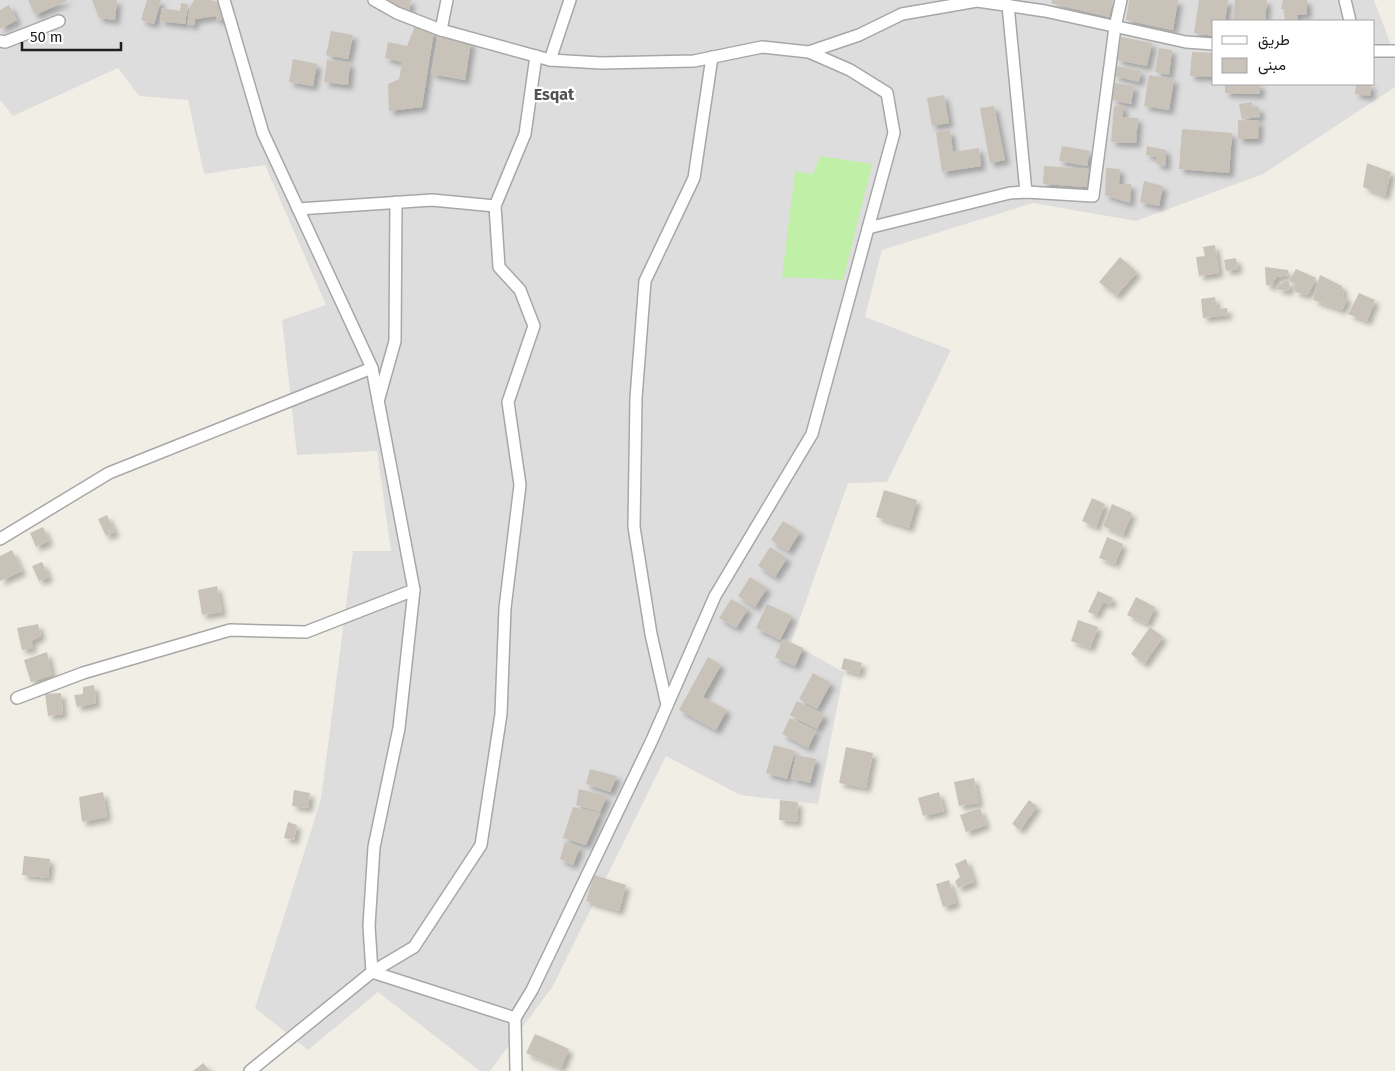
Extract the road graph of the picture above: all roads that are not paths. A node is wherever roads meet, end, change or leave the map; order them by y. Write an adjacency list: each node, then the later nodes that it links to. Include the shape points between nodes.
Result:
1 (224, 0): 24 (street, via 263,133)
2 (374, 0): 12 (street)
3 (448, 0): 12 (street)
4 (570, 0): 20 (street)
5 (1121, 0): 11 (street)
6 (1345, 0): 9 (street)
7 (1008, 5): 8 (street); 17 (street, via 977,1 902,14 859,35); 21 (street)
8 (1047, 6): 11 (street)
9 (1350, 20)
10 (58, 21): 13 (street, via 5,42)
11 (1115, 27): 14 (street, via 1186,42); 21 (street, via 1093,196)
12 (441, 30): 18 (street)
13 (0, 41)
14 (1212, 44)
15 (1375, 51): 16 (street)
16 (1395, 51)
17 (809, 52): 19 (street, via 762,46); 25 (street, via 850,70 887,93 894,133)
18 (536, 56): 20 (street); 23 (street, via 525,134)
19 (712, 57): 20 (street, via 694,61 611,63); 31 (street, via 694,178 645,281 637,388 634,527 651,634)
20 (550, 60)
21 (1026, 192): 25 (street, via 1010,193)
22 (396, 202): 23 (street, via 432,200); 24 (street); 27 (street, via 395,341)
23 (495, 206): 32 (street, via 498,267 520,290 534,326 508,402 520,485 505,608 501,714 481,845 414,947)
24 (298, 209): 26 (street)
25 (868, 228): 31 (street, via 812,434 715,596)
26 (372, 368): 27 (street); 28 (street, via 109,473)
27 (378, 402): 29 (street)
28 (0, 539)
29 (414, 590): 30 (street, via 306,632 230,630 83,673); 32 (street, via 399,728 374,847 369,926)
30 (17, 698)
31 (667, 705): 33 (street, via 532,990)
32 (372, 972): 33 (street); 34 (street)
33 (515, 1018): 35 (street)
34 (250, 1071)
35 (516, 1071)

